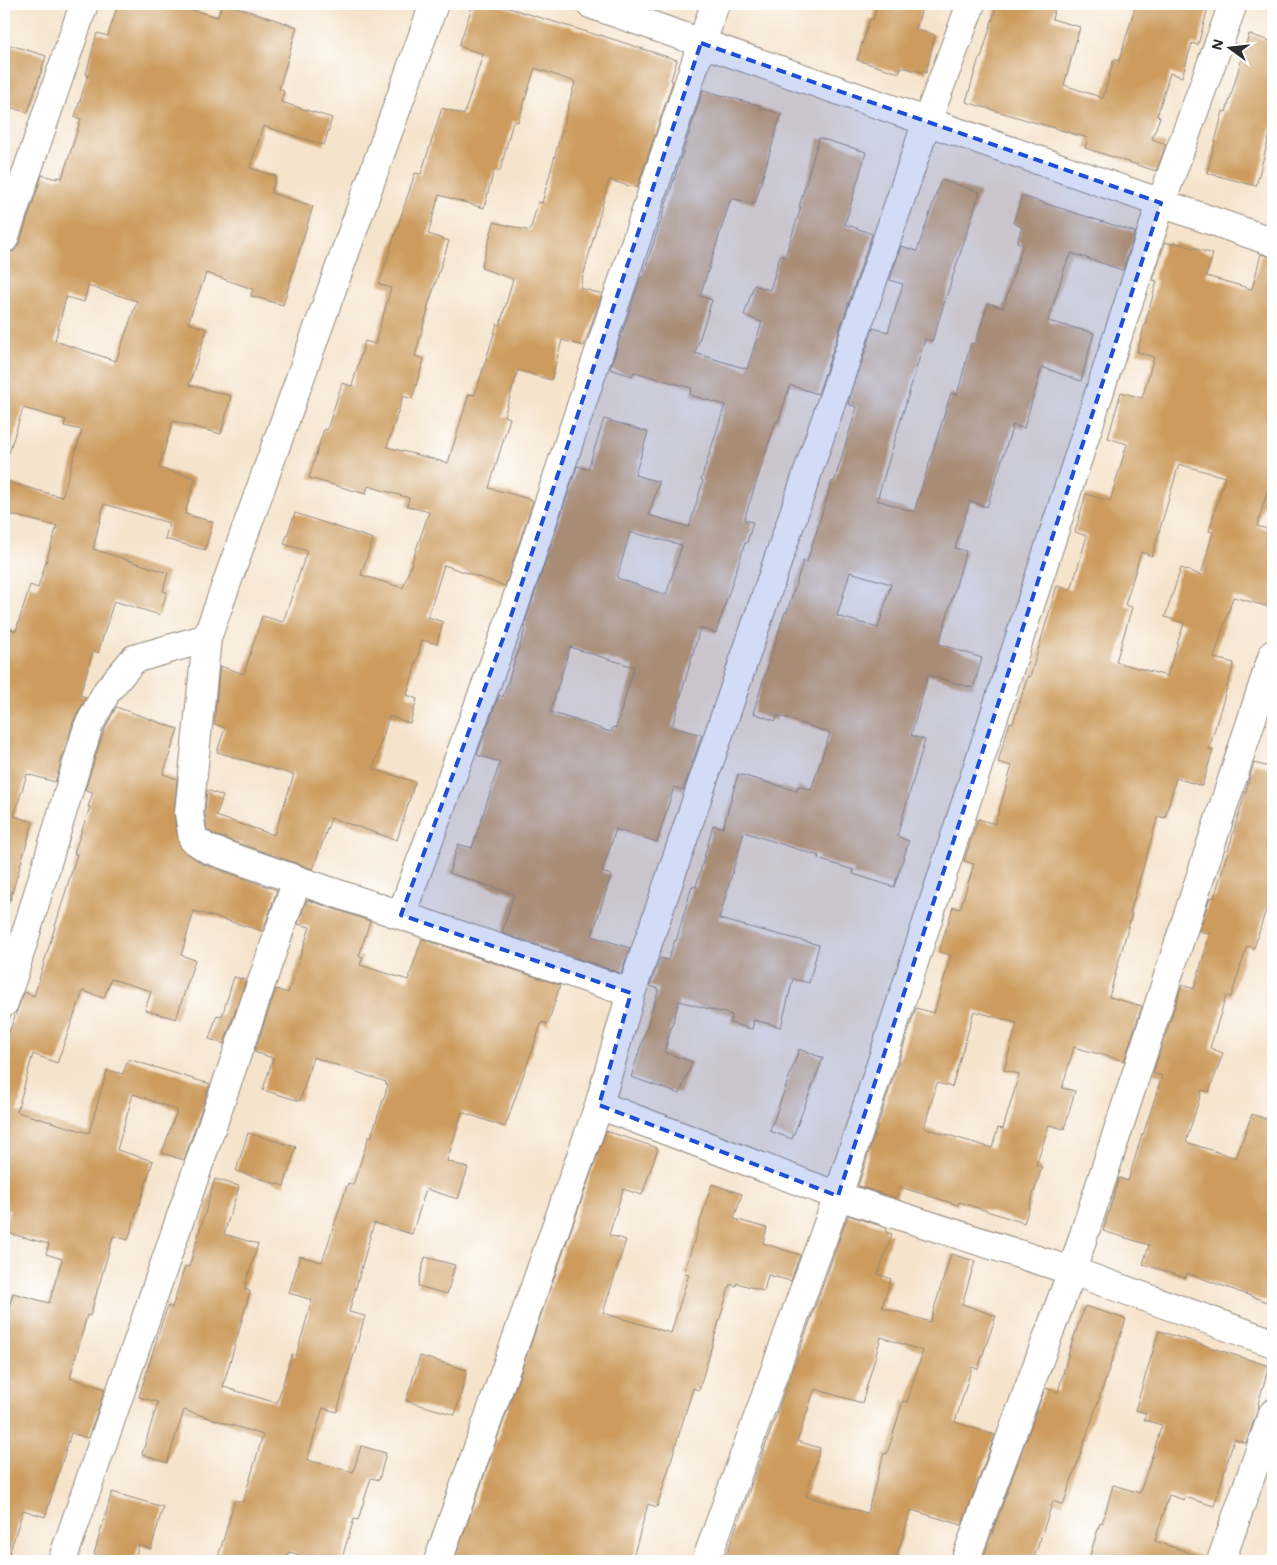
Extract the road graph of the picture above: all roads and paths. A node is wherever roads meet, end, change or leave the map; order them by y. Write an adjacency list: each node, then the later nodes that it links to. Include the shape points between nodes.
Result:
1 (84, 4): 10 (street)
2 (434, 4): 12 (street)
3 (590, 4): 7 (street)
4 (715, 4): 7 (street)
5 (971, 4): 8 (street)
6 (1232, 4): 9 (street)
7 (701, 43): 8 (street); 15 (street, via 507,628)
8 (927, 121): 9 (street); 17 (street)
9 (1161, 203): 11 (street); 20 (street)
10 (4, 239)
11 (1273, 242)
12 (207, 638): 14 (street, via 189,813 193,839 208,848); 16 (street, via 134,660 107,691 88,727)
13 (1273, 654): 21 (street)
14 (297, 880): 15 (street); 24 (street)
15 (401, 915): 17 (street)
16 (9, 971): 18 (street)
17 (631, 993): 19 (street)
18 (4, 1003)
19 (599, 1106): 20 (street); 25 (street)
20 (838, 1196): 21 (street); 26 (street)
21 (1072, 1270): 22 (street); 27 (street)
22 (1273, 1343)
23 (1273, 1413): 28 (street)
24 (62, 1561)
25 (438, 1561)
26 (706, 1561)
27 (965, 1561)
28 (1221, 1561)

